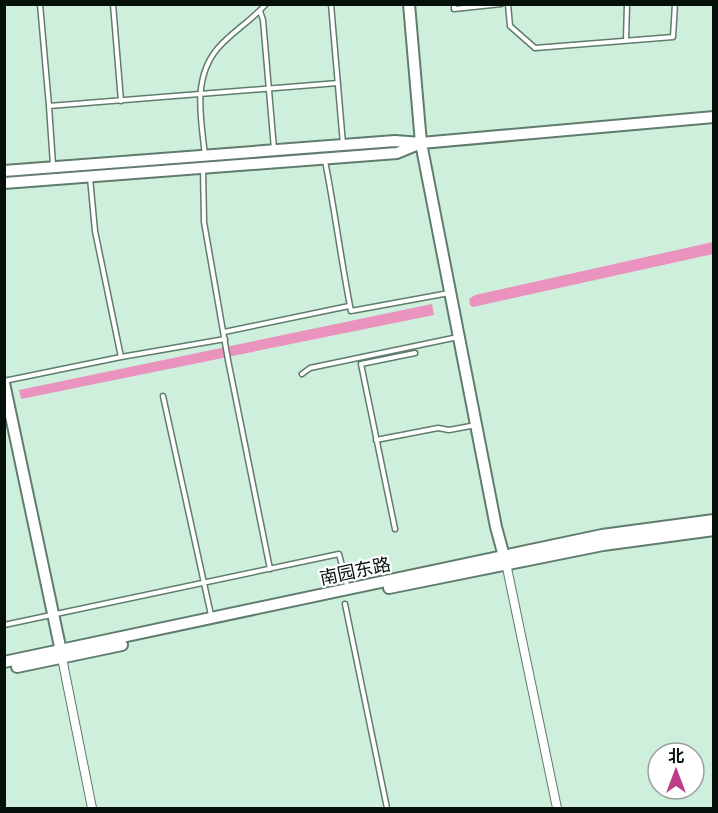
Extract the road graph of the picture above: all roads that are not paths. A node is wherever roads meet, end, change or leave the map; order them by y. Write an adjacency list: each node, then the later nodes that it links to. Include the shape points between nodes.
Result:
1 (40, 4): 17 (lane)
2 (113, 4): 16 (lane)
3 (266, 4): 11 (lane)
4 (330, 4): 13 (lane)
5 (409, 4): 19 (street)
6 (453, 4): 7 (lane, via 454,9)
7 (501, 4)
8 (508, 4): 12 (lane, via 510,27 535,48)
9 (627, 4): 12 (lane)
10 (675, 4): 12 (lane, via 673,36)
11 (260, 11): 14 (lane); 15 (lane, via 218,48 207,65)
12 (626, 40)
13 (338, 83): 14 (lane); 20 (lane)
14 (270, 89): 15 (lane); 21 (lane)
15 (200, 95): 16 (lane); 22 (lane)
16 (121, 101): 17 (lane)
17 (49, 106): 24 (lane)
18 (714, 117): 19 (street)
19 (421, 142): 20 (street); 23 (street, via 397,153); 29 (street)
20 (343, 145): 21 (street)
21 (274, 150): 22 (street)
22 (205, 155): 24 (street); 25 (street)
23 (324, 158): 25 (street); 30 (lane)
24 (53, 167): 26 (street)
25 (203, 167): 27 (street); 31 (lane, via 204,222)
26 (4, 171)
27 (89, 176): 28 (street); 35 (lane, via 95,231)
28 (4, 183)
29 (450, 293): 30 (lane, via 351,311); 32 (street)
30 (350, 306): 31 (lane)
31 (224, 332): 33 (lane)
32 (459, 337): 36 (lane, via 310,368); 39 (street)
33 (225, 339): 35 (lane); 46 (lane)
34 (415, 353): 41 (lane, via 361,364)
35 (121, 357): 37 (lane)
36 (302, 374)
37 (4, 382): 40 (street)
38 (163, 396): 47 (lane)
39 (476, 425): 41 (lane); 45 (street)
40 (9, 433): 50 (street)
41 (376, 440): 43 (lane)
42 (714, 520): 45 (street, 南园东路, via 602,535)
43 (394, 529)
44 (714, 530): 45 (street, 南园东路)
45 (505, 559): 48 (street, 南园东路); 53 (street, 南园东路); 58 (street)
46 (270, 569): 47 (lane); 48 (lane, via 339,554)
47 (203, 583): 50 (lane); 51 (lane)
48 (348, 590): 51 (street, 南园东路)
49 (345, 604): 57 (lane)
50 (54, 615): 52 (lane); 53 (street)
51 (212, 619): 53 (street, 南园东路)
52 (4, 625)
53 (62, 654): 54 (street, 南园东路); 55 (street, 南园东路); 56 (street)
54 (4, 662)
55 (4, 670)
56 (92, 808)
57 (387, 808)
58 (558, 808)

